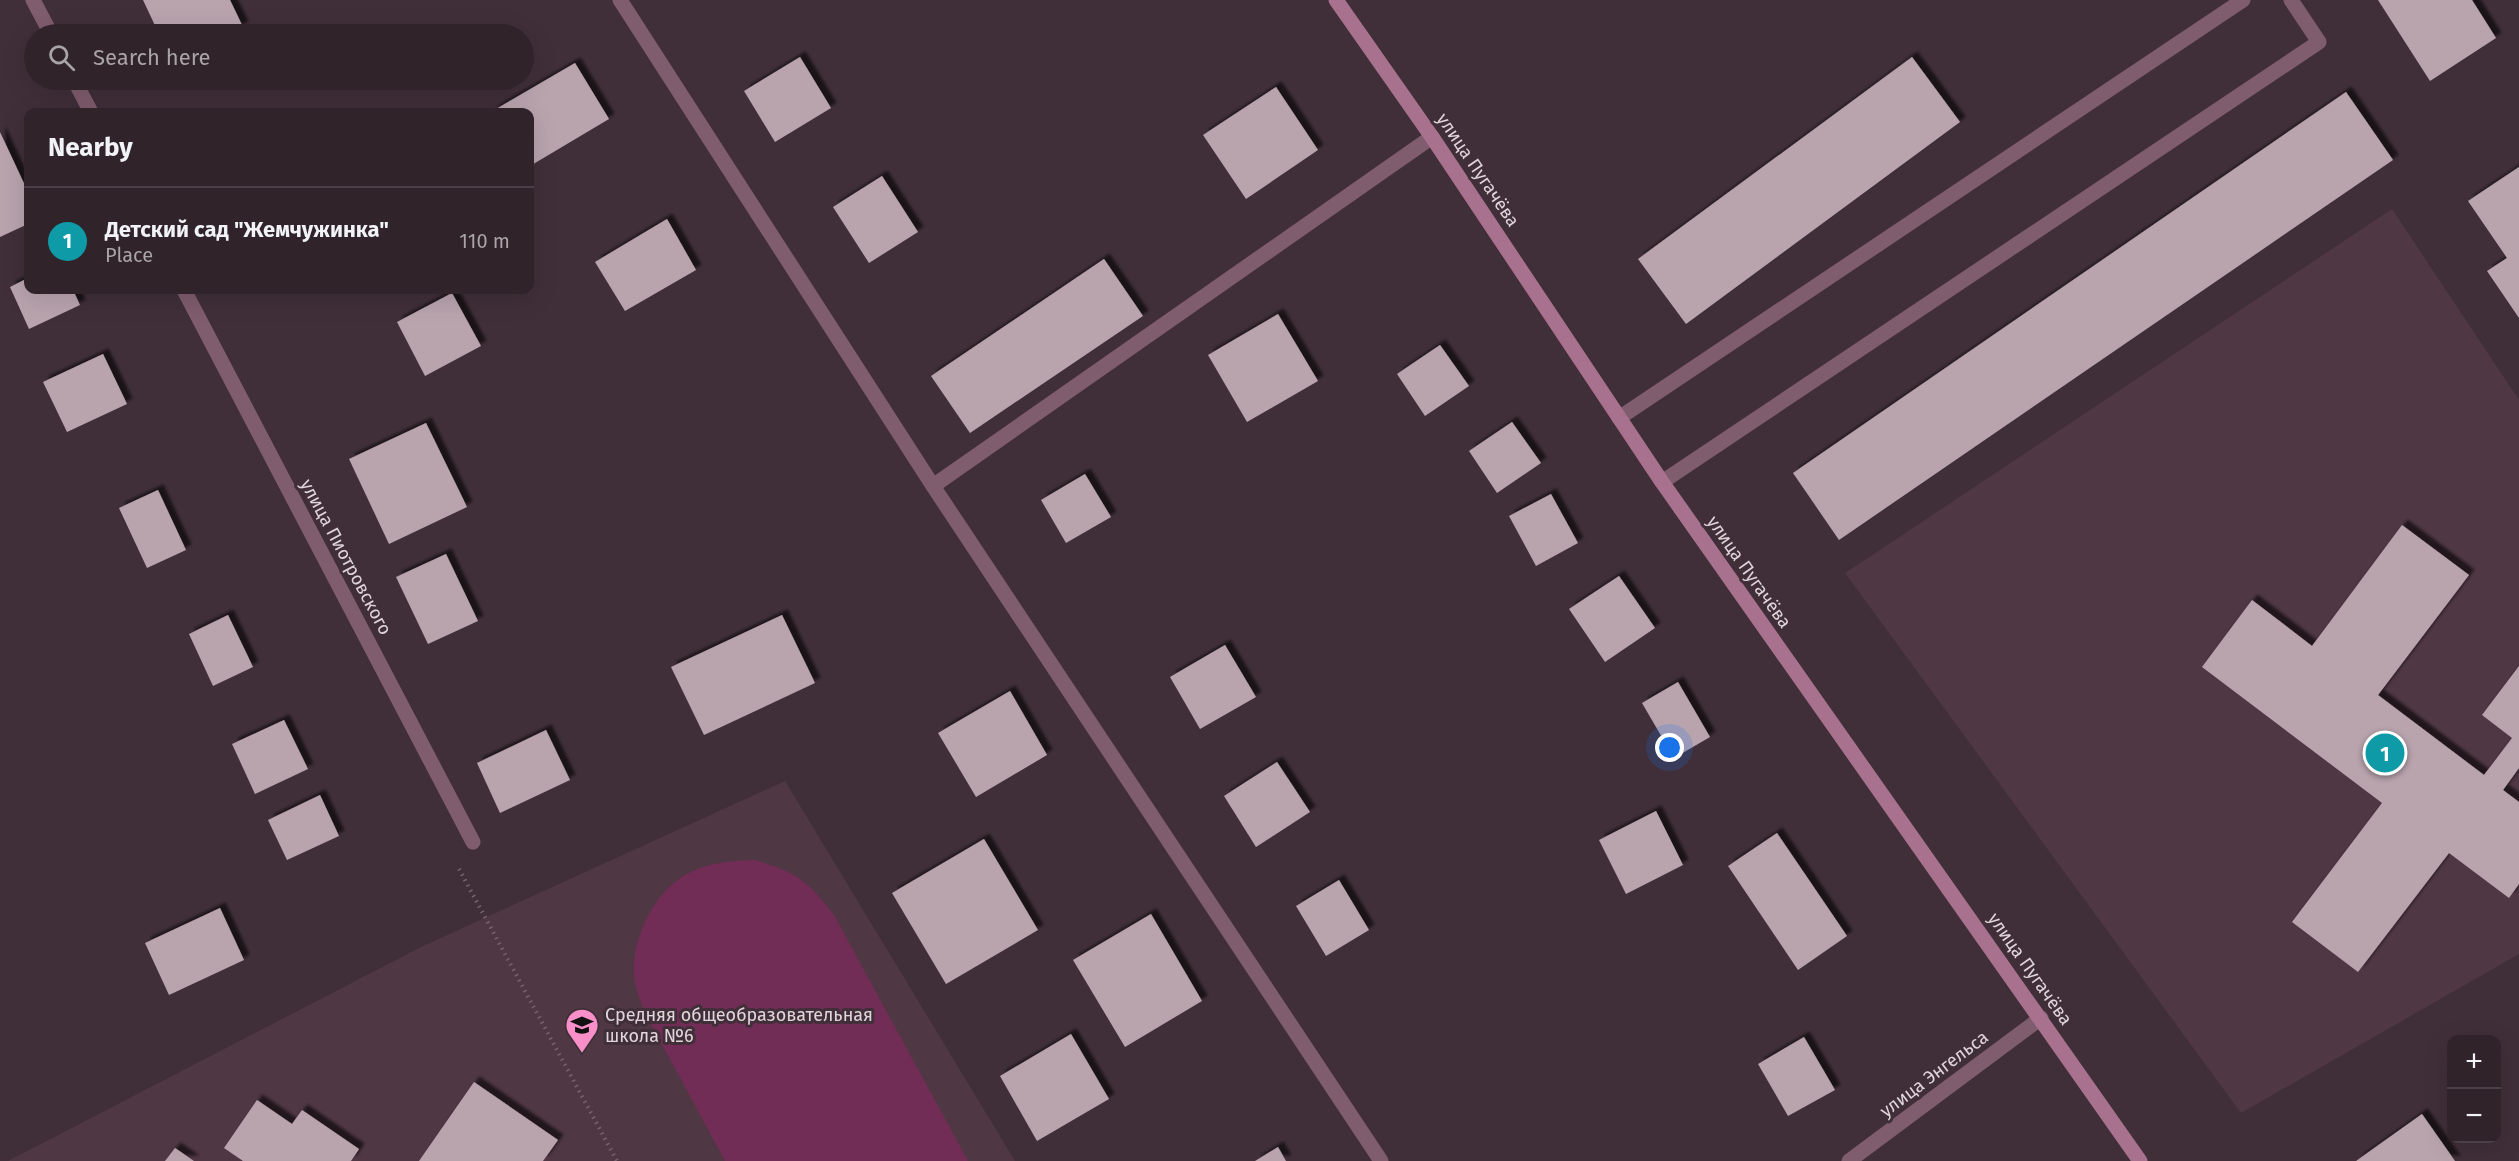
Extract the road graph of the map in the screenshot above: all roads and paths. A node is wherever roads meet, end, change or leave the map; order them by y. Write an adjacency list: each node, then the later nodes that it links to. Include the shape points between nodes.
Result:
1 (33, 0): 6 (street)
2 (620, 0): 13 (street)
3 (1336, 0): 9 (street, улица Пугачёва)
4 (2243, 0): 11 (street)
5 (2291, 0): 12 (street, via 2319,42)
6 (46, 24)
7 (79, 90): 8 (street)
8 (89, 108)
9 (1432, 137): 11 (street, улица Пугачёва); 13 (street)
10 (186, 294): 14 (street, улица Пиотровского)
11 (1619, 418): 12 (street, улица Пугачёва)
12 (1662, 482): 15 (street, улица Пугачёва)
13 (933, 486): 17 (street)
14 (473, 842): 16 (path, via 457,865)
15 (2041, 1018): 18 (street, улица Энгельса); 19 (street, улица Пугачёва)
16 (617, 1161)
17 (1381, 1161)
18 (1850, 1161)
19 (2140, 1161)

